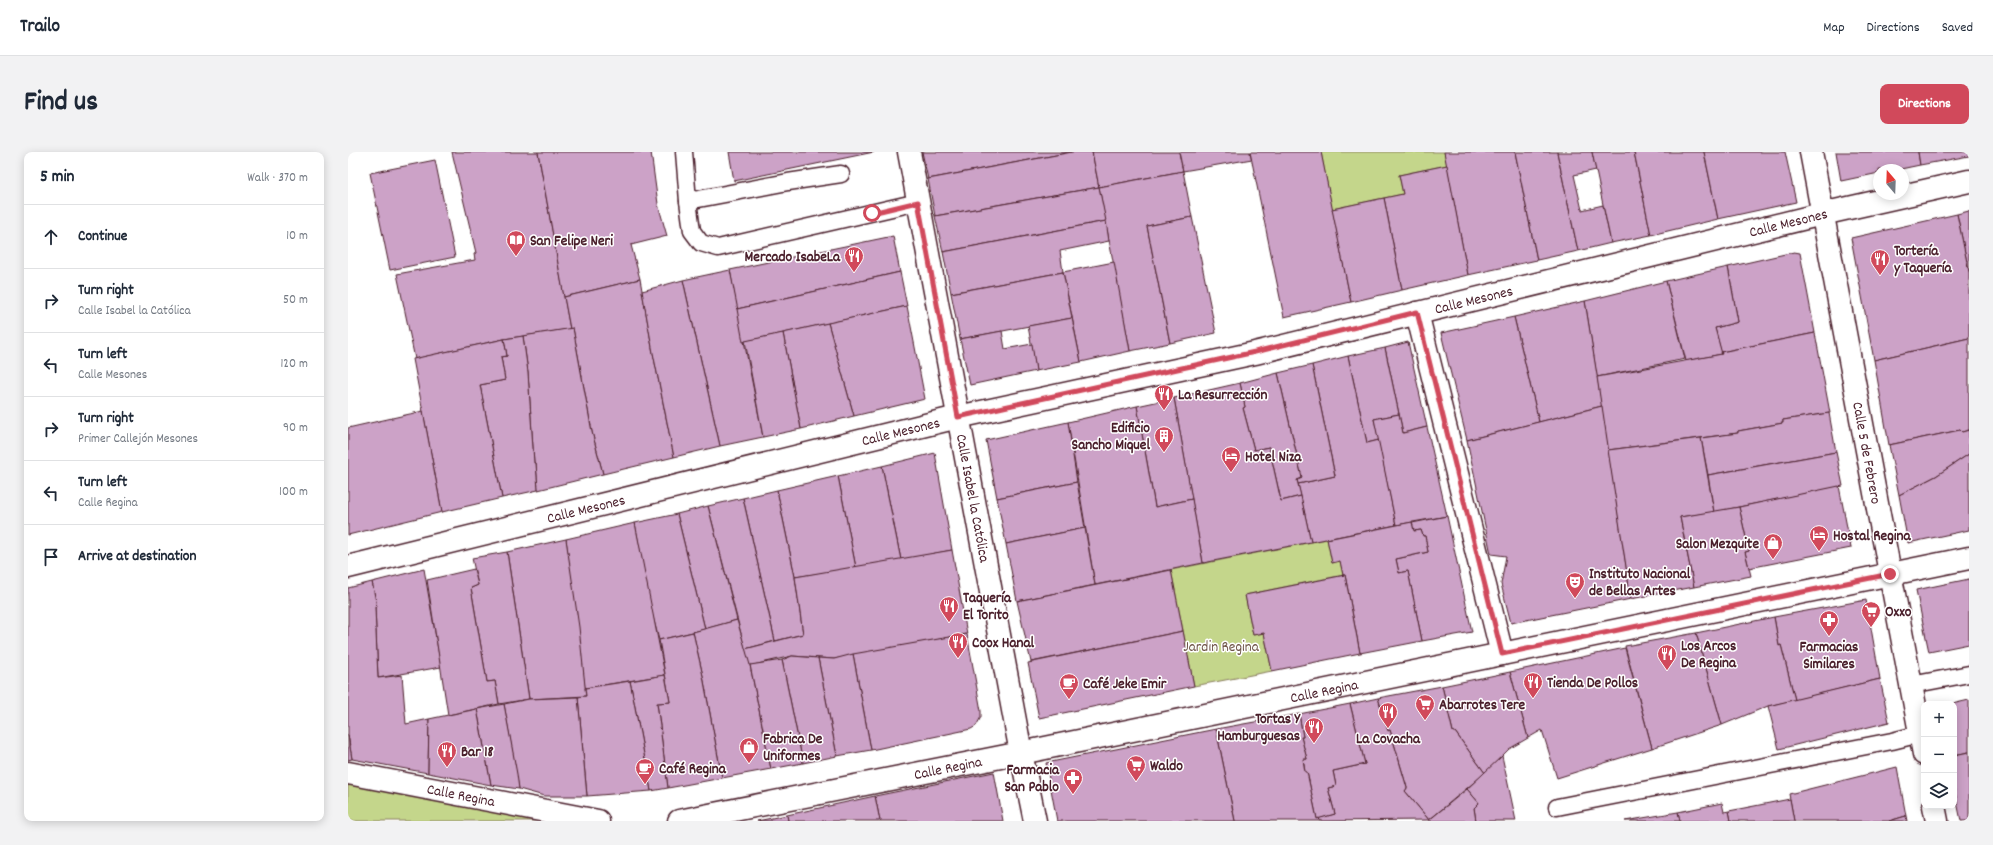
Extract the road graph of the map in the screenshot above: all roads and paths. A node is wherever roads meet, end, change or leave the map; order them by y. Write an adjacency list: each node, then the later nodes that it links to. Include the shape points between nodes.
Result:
1 (684, 152): 6 (lane)
2 (909, 152): 7 (street, Calle Isabel la Católica)
3 (1811, 152): 8 (street, Calle 5 de Febrero)
4 (841, 174): 6 (lane)
5 (1969, 181): 8 (street, Calle Mesones)
6 (688, 201): 7 (lane, via 692,231 701,243 718,248)
7 (918, 202): 10 (street, Calle Isabel la Católica)
8 (1822, 214): 9 (street, Calle Mesones); 13 (street, Calle 5 de Febrero)
9 (1417, 312): 10 (street, Calle Mesones, via 1255,352); 14 (street)
10 (958, 417): 12 (street, Calle Mesones); 19 (street, Calle Isabel la Católica)
11 (1969, 558): 13 (street, Calle Regina)
12 (348, 567)
13 (1890, 574): 14 (street, Calle Regina); 16 (street, Calle 5 de Febrero)
14 (1502, 654): 19 (street, Calle Regina)
15 (1969, 674): 16 (lane)
16 (1911, 686): 17 (street, Calle 5 de Febrero)
17 (1921, 739)
18 (1921, 744): 21 (lane, via 1892,742)
19 (1020, 753): 24 (street, Calle Regina); 25 (street, Calle Isabel la Católica)
20 (348, 773): 23 (street, Calle Regina)
21 (1557, 808)
22 (1935, 809): 26 (street)
23 (598, 821)
24 (679, 821)
25 (1035, 821)
26 (1937, 821)

